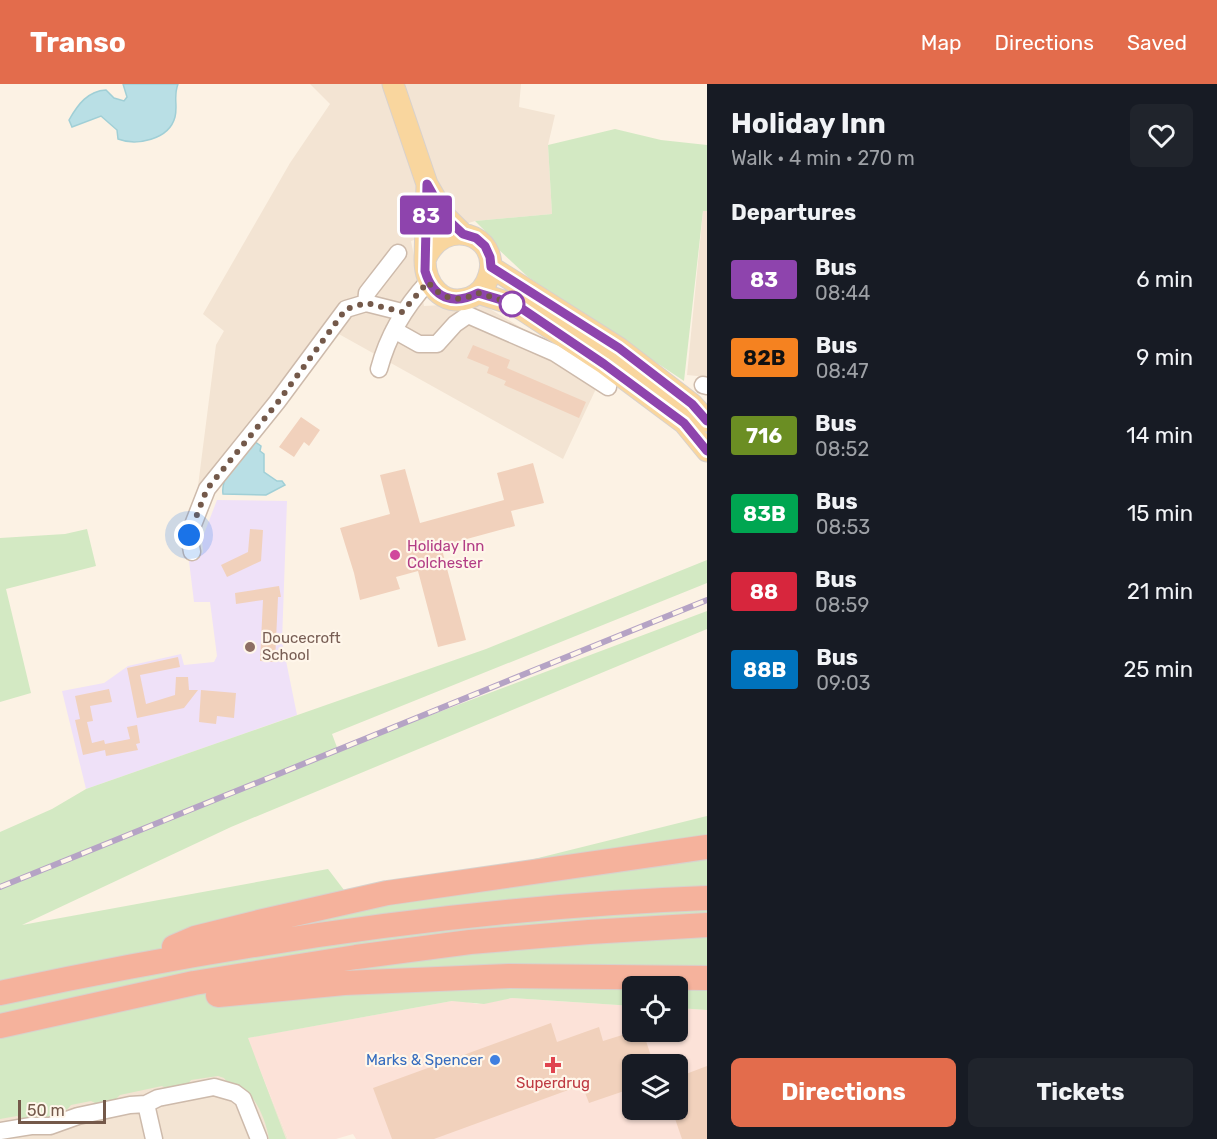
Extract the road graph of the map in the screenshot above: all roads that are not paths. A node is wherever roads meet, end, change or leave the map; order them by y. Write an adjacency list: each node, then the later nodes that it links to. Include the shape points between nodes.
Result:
1 (393, 84): 2 (main road)
2 (427, 184): 3 (main road, via 446,218); 5 (main road)
3 (463, 234): 5 (main road, via 440,238); 6 (main road, via 485,246)
4 (398, 253): 9 (street, via 368,293)
5 (425, 260): 7 (main road)
6 (491, 267): 8 (main road, via 486,284); 14 (main road, via 619,348 692,404)
7 (428, 282): 8 (main road, via 435,291 456,300); 10 (street)
8 (478, 293): 15 (main road, via 515,304 604,364 684,423)
9 (366, 303): 10 (street); 16 (street, via 346,309 278,402 207,489 189,535)
10 (402, 312): 11 (street)
11 (394, 330): 12 (street); 13 (street, via 419,344 437,344 468,315 555,353)
12 (379, 369)
13 (608, 387)
14 (707, 421)
15 (707, 450)
16 (192, 552)
17 (707, 847): 20 (highway, via 387,893 195,938)
18 (707, 898): 20 (highway, via 593,903 467,915 351,929)
19 (707, 925): 23 (highway, via 470,942 194,983)
20 (127, 966): 22 (highway)
21 (707, 978): 23 (highway, via 509,976 344,983 197,997)
22 (0, 993)
23 (144, 996): 24 (highway)
24 (0, 1026)
25 (146, 1104): 27 (street, via 78,1116); 28 (street); 29 (street, via 214,1087 224,1089 243,1099)
26 (0, 1131): 27 (street, via 31,1126)
27 (51, 1132)
28 (154, 1139)
29 (259, 1139)

